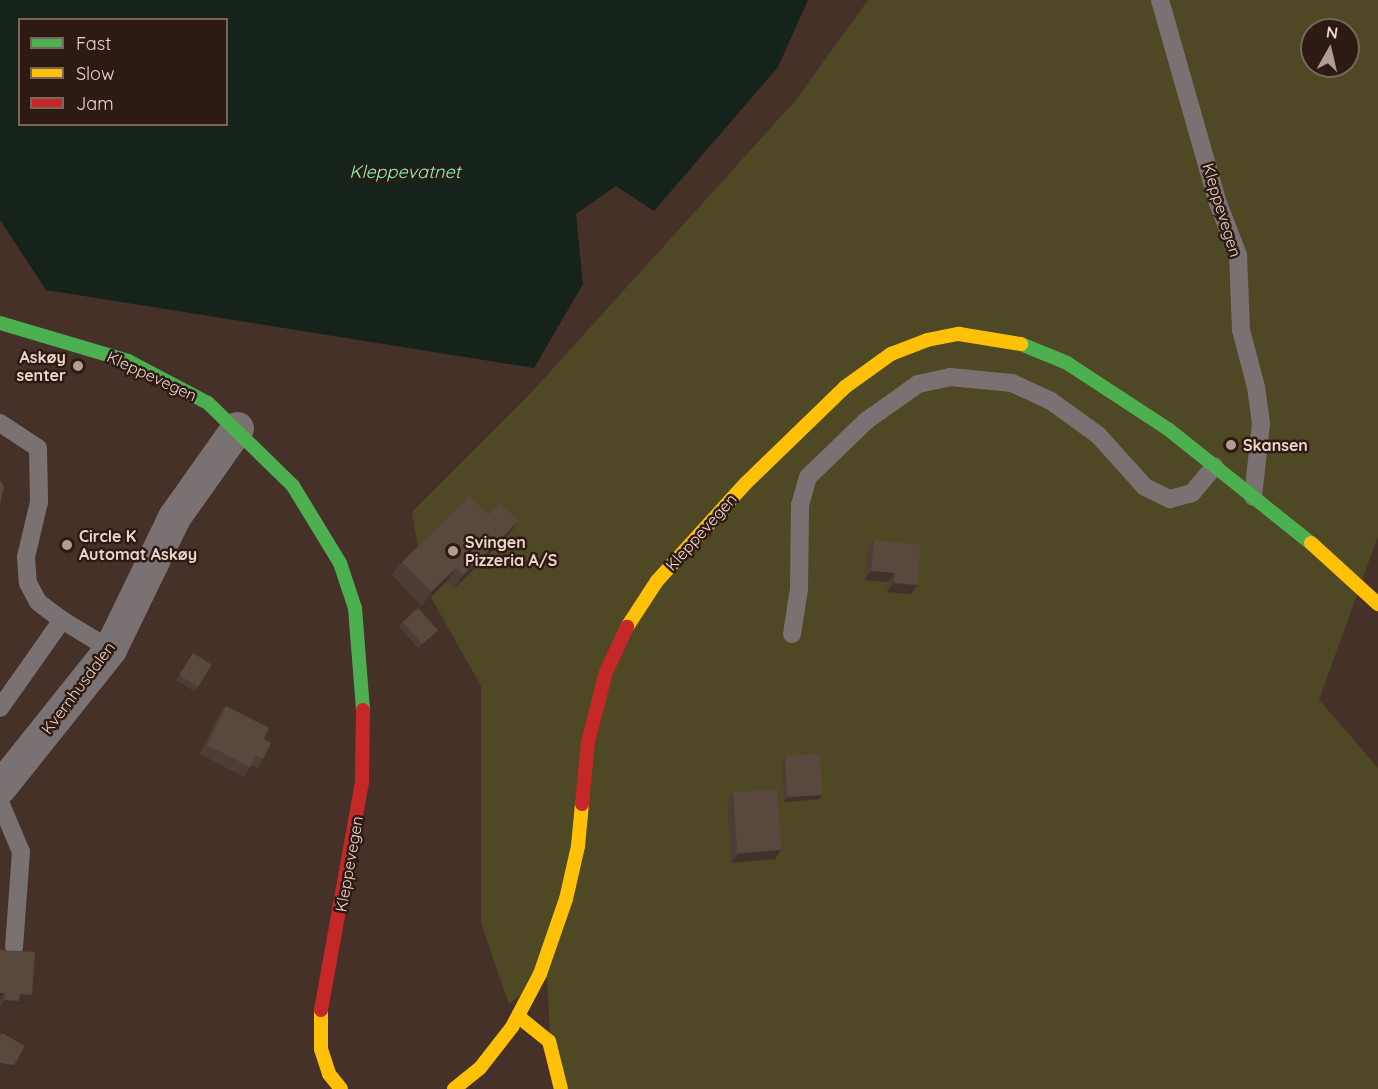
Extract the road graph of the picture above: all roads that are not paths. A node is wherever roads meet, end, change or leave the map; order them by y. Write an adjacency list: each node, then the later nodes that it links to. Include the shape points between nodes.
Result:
1 (1160, 0): 6 (lane, Kleppevegen, via 1218,203 1238,255 1241,330 1261,423)
2 (0, 323): 4 (main road, Kleppevegen, via 128,361 208,403)
3 (0, 423): 8 (lane, via 38,448 39,502 26,557 28,584 38,602)
4 (237, 428): 10 (street, Kvernhusdalen, via 174,517); 16 (main road, Kleppevegen, via 293,486 340,563 355,608 363,699 362,781 321,1012 321,1049 329,1074)
5 (1215, 466): 6 (main road, Kleppevegen); 9 (lane, via 1192,493 1170,499 1145,487 1098,435 1051,401 1012,383 950,376 918,384 866,421 808,477 800,506 799,590); 15 (main road, Kleppevegen, via 1159,422 1067,363 997,337 959,334 927,340 891,354 844,387 693,540 657,581 628,625 606,672 588,742 578,846 566,899 540,974)
6 (1252, 496): 7 (main road, Kleppevegen)
7 (1378, 604)
8 (62, 620): 10 (lane); 11 (lane)
9 (792, 634)
10 (110, 649): 12 (street, Kvernhusdalen)
11 (0, 708)
12 (0, 787)
13 (0, 802): 14 (lane, via 21,852)
14 (14, 947)
15 (519, 1017): 17 (main road, Kleppevegen, via 480,1068); 18 (main road, via 549,1041)
16 (341, 1089)
17 (454, 1089)
18 (561, 1089)

